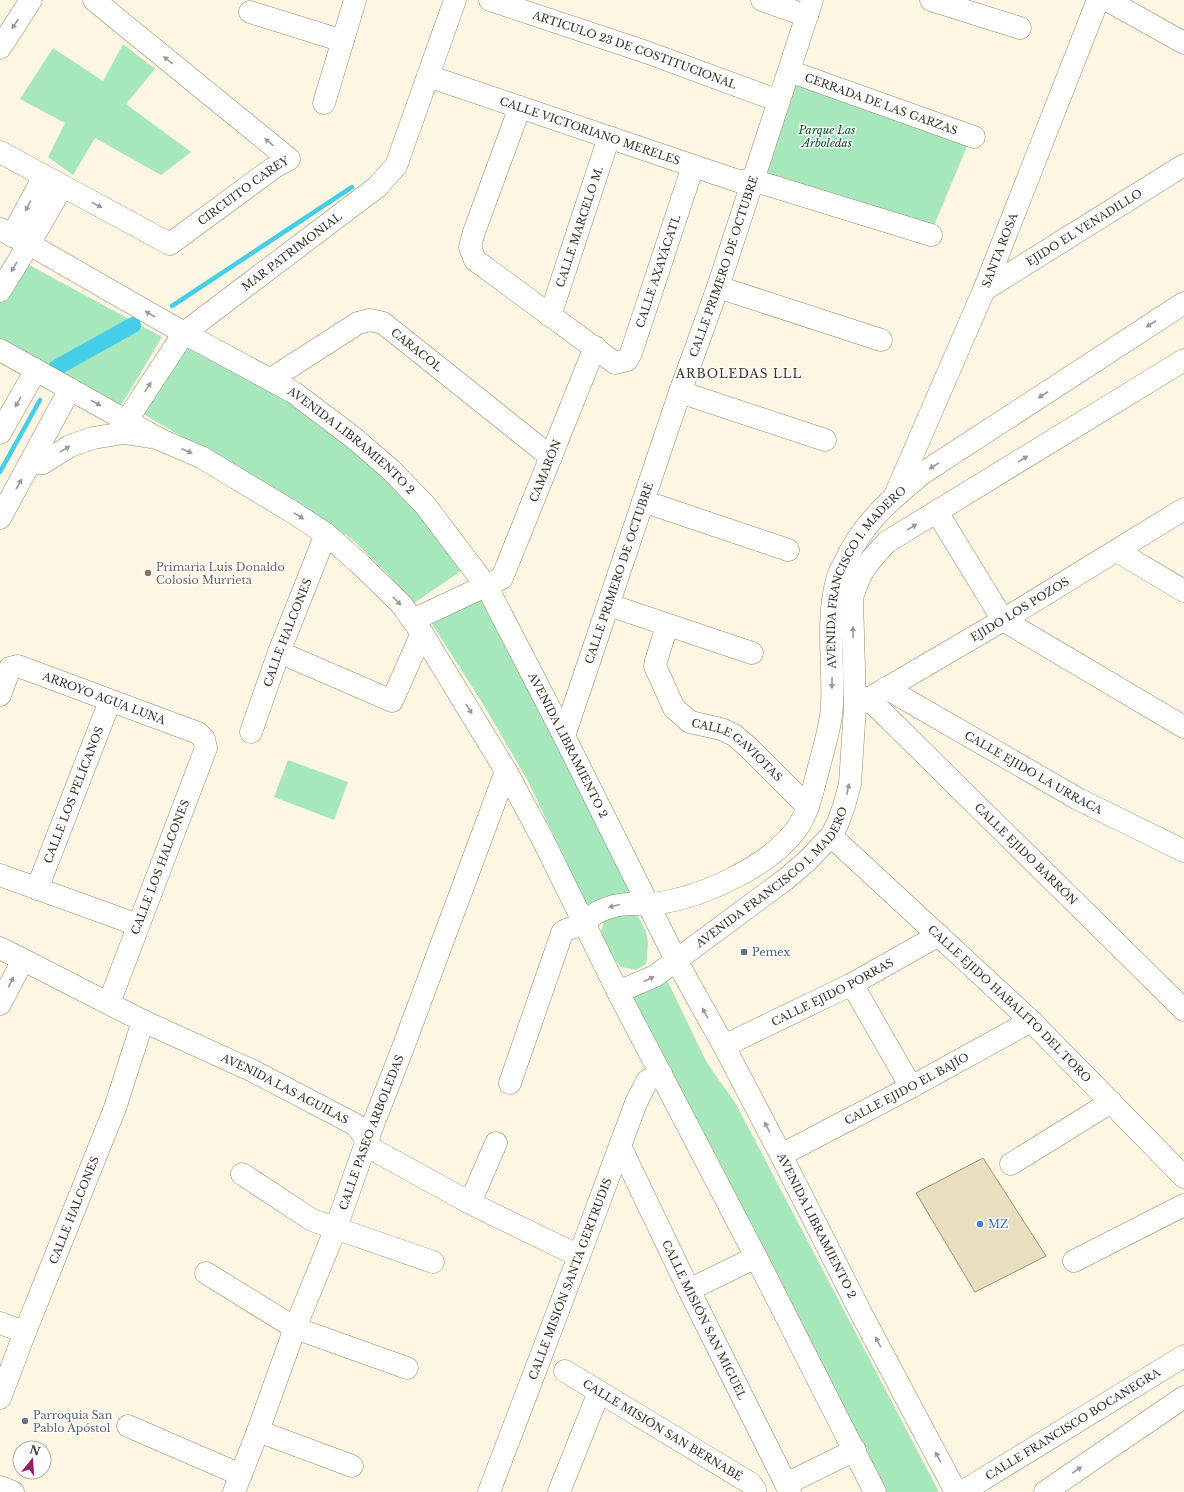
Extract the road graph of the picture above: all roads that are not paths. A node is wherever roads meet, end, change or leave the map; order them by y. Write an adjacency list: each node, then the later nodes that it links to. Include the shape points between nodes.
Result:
1 (31, 0): 15 (street, one-way to 15)
2 (94, 0): 27 (street, CIRCUITO CAREY, one-way to 2, via 170,244 276,166 289,160)
3 (355, 0): 13 (street)
4 (455, 0): 17 (street)
5 (490, 0): 18 (street, ARTICULO 23 DE COSTITUCIONAL, via 646,52)
6 (762, 0): 10 (street)
7 (931, 0): 12 (street)
8 (1098, 0): 31 (street, SANTA ROSA)
9 (1107, 0): 14 (street)
10 (810, 8): 16 (street, CALLE PRIMERO DE OCTUBRE)
11 (250, 12): 13 (street)
12 (1020, 28)
13 (343, 40): 19 (street)
14 (1184, 43)
15 (0, 48)
16 (789, 71): 18 (street, CALLE PRIMERO DE OCTUBRE); 22 (street, CERRADA DE LAS GARZAS)
17 (428, 76): 20 (street, CALLE VICTORIANO MERELES); 35 (street, MAR PATRIMONIAL, via 396,166 377,188)
18 (779, 101): 26 (street, CALLE PRIMERO DE OCTUBRE)
19 (324, 103)
20 (520, 107): 21 (street, CALLE VICTORIANO MERELES); 34 (street, via 470,248 475,260)
21 (609, 137): 25 (street, CALLE VICTORIANO MERELES); 34 (street, CALLE MARCELO M.)
22 (974, 138)
23 (0, 152): 27 (street, CIRCUITO CAREY)
24 (1184, 165): 31 (street, EJIDO EL VENADILLO)
25 (693, 166): 26 (street, CALLE VICTORIANO MERELES, via 738,181); 38 (street, CALLE AXAYÁCATL, via 631,353 627,360 615,363)
26 (752, 180): 28 (street, CALLE VICTORIANO MERELES); 30 (street, CALLE PRIMERO DE OCTUBRE)
27 (53, 182): 29 (street)
28 (930, 235)
29 (14, 236): 32 (street, one-way to 32); 35 (street, AVENIDA LIBRAMIENTO 2, one-way to 29)
30 (718, 287): 36 (street); 43 (street, CALLE PRIMERO DE OCTUBRE)
31 (984, 290): 50 (street, SANTA ROSA)
32 (0, 291)
33 (1184, 303): 50 (street, AVENIDA FRANCISCO I. MADERO, one-way to 50, via 923,474)
34 (550, 316): 38 (street)
35 (184, 333): 41 (street, AVENIDA LIBRAMIENTO 2); 44 (street, one-way to 35)
36 (881, 340)
37 (0, 350): 40 (street)
38 (603, 354): 48 (street, CAMARÓN)
39 (1184, 360): 53 (street, AVENIDA FRANCISCO I. MADERO, one-way to 39)
40 (36, 370): 42 (street); 45 (street, one-way to 45)
41 (271, 379): 48 (street, CARACOL, via 358,322 370,320 383,323); 58 (street, AVENIDA LIBRAMIENTO 2, via 314,407 392,470 425,505)
42 (70, 389): 44 (street, one-way to 44); 49 (street)
43 (680, 392): 47 (street); 51 (street, CALLE PRIMERO DE OCTUBRE)
44 (127, 420): 46 (street)
45 (0, 433)
46 (162, 440): 49 (street, one-way to 46, via 43,463 70,446 93,438 124,433); 55 (street, one-way to 55, via 201,457)
47 (825, 440)
48 (551, 457): 58 (street, CAMARÓN, via 502,578)
49 (30, 464): 54 (street, one-way to 49)
50 (894, 497): 69 (street, AVENIDA FRANCISCO I. MADERO, one-way to 69, via 862,531 837,578 832,601 832,706)
51 (643, 501): 56 (street); 60 (street, CALLE PRIMERO DE OCTUBRE)
52 (1184, 509): 57 (street, EJIDO LOS POZOS)
53 (937, 512): 61 (street); 67 (street, AVENIDA FRANCISCO I. MADERO, one-way to 53, via 852,598 857,582 869,561 888,542)
54 (0, 518)
55 (326, 534): 63 (street, one-way to 63, via 401,604); 64 (street, CALLE HALCONES)
56 (788, 550)
57 (1117, 551): 59 (street); 61 (street, EJIDO LOS POZOS)
58 (487, 586): 63 (street); 73 (street, AVENIDA LIBRAMIENTO 2)
59 (1184, 591)
60 (609, 605): 62 (street); 73 (street, CALLE PRIMERO DE OCTUBRE)
61 (1003, 620): 67 (street, EJIDO LOS POZOS); 70 (street)
62 (667, 626): 65 (street); 75 (street, CALLE GAVIOTAS, via 656,666 674,708 690,722 721,729 734,735)
63 (417, 627): 64 (street, via 392,701); 74 (street, one-way to 74)
64 (279, 652): 71 (street, CALLE HALCONES)
65 (752, 653)
66 (0, 695): 68 (street, ARROYO AGUA LUNA, via 10,668 18,666)
67 (870, 698): 69 (street, EJIDO LOS POZOS); 76 (street, AVENIDA FRANCISCO I. MADERO, one-way to 67, via 844,806); 77 (street, CALLE EJIDO LA URRACA); 91 (street, CALLE EJIDO BARRÓN)
68 (110, 701): 72 (street, ARROYO AGUA LUNA); 79 (street, CALLE LOS PELÍCANOS)
69 (829, 727): 75 (street, AVENIDA FRANCISCO I. MADERO)
70 (1184, 727)
71 (251, 732)
72 (198, 733): 82 (street, CALLE LOS HALCONES, via 204,739 206,748)
73 (564, 736): 80 (street, AVENIDA LIBRAMIENTO 2)
74 (506, 771): 81 (street, via 541,836); 99 (street, CALLE PASEO ARBOLEDAS)
75 (808, 807): 80 (street, AVENIDA FRANCISCO I. MADERO, via 796,830 785,842 736,877 682,898)
76 (831, 836): 83 (street, CALLE EJIDO HABALITO DEL TORO); 86 (street, AVENIDA FRANCISCO I. MADERO, via 786,879)
77 (1184, 851)
78 (0, 875): 79 (street)
79 (37, 888): 82 (street)
80 (649, 904): 81 (street, one-way to 81, via 612,906 596,913); 86 (street, AVENIDA LIBRAMIENTO 2)
81 (583, 924): 88 (street); 96 (street, via 566,929 562,933)
82 (138, 925): 89 (street, CALLE LOS HALCONES)
83 (938, 935): 87 (street, CALLE EJIDO PORRAS); 93 (street, CALLE EJIDO HABALITO DEL TORO)
84 (0, 949): 85 (street, AVENIDA LAS AGUILAS)
85 (23, 960): 89 (street, AVENIDA LAS AGUILAS); 90 (street, one-way to 85)
86 (676, 960): 88 (street, one-way to 86, via 655,976); 94 (street, AVENIDA LIBRAMIENTO 2, one-way to 86)
87 (852, 984): 94 (street, CALLE EJIDO PORRAS); 97 (street)
88 (618, 992): 95 (street)
89 (109, 1003): 92 (street, AVENIDA LAS AGUILAS)
90 (0, 1004)
91 (1184, 1010)
92 (143, 1021): 99 (street, AVENIDA LAS AGUILAS, via 254,1072 356,1125); 117 (street, CALLE HALCONES, via 115,1108)
93 (1031, 1021): 97 (street, CALLE EJIDO EL BAJÍO); 98 (street, CALLE EJIDO HABALITO DEL TORO)
94 (724, 1046): 102 (street, AVENIDA LIBRAMIENTO 2, one-way to 94)
95 (661, 1073): 101 (street, CALLE MISIÓN SANTA GERTRUDIS, via 647,1081); 110 (street)
96 (510, 1083)
97 (911, 1088): 102 (street, CALLE EJIDO EL BAJÍO)
98 (1111, 1102): 103 (street); 105 (street, CALLE EJIDO HABALITO DEL TORO)
99 (367, 1140): 106 (street, AVENIDA LAS AGUILAS, via 374,1150); 108 (street, CALLE PASEO ARBOLEDAS)
100 (496, 1143): 106 (street)
101 (620, 1146): 109 (street, CALLE MISIÓN SANTA GERTRUDIS); 114 (street, CALLE MISIÓN SAN MIGUEL)
102 (781, 1155): 136 (street, AVENIDA LIBRAMIENTO 2, one-way to 102)
103 (1011, 1164)
104 (242, 1174): 108 (street, via 312,1220)
105 (1184, 1177)
106 (470, 1203): 109 (street, AVENIDA LAS AGUILAS)
107 (1184, 1205): 111 (street)
108 (336, 1228): 112 (street); 116 (street, CALLE PASEO ARBOLEDAS)
109 (579, 1256): 133 (street, CALLE MISIÓN SANTA GERTRUDIS)
110 (756, 1257): 114 (street); 126 (street)
111 (1074, 1261)
112 (433, 1262)
113 (206, 1273): 116 (street)
114 (689, 1290): 130 (street, CALLE MISIÓN SAN MIGUEL)
115 (0, 1324): 117 (street)
116 (295, 1328): 119 (street); 125 (street, CALLE PASEO ARBOLEDAS)
117 (25, 1332): 123 (street, CALLE HALCONES)
118 (1179, 1364): 137 (street, CALLE FRANCISCO BOCANEGRA)
119 (408, 1368)
120 (565, 1371): 121 (street, CALLE MISIÓN SAN BERNABÉ)
121 (599, 1392): 131 (street); 134 (street, CALLE MISIÓN SAN BERNABÉ, via 750,1482)
122 (1184, 1397): 138 (street, one-way to 122)
123 (0, 1398)
124 (128, 1426): 128 (street)
125 (258, 1431): 127 (street); 128 (street, CALLE PASEO ARBOLEDAS)
126 (855, 1450): 130 (street); 135 (street)
127 (352, 1466)
128 (238, 1484)
129 (0, 1487): 132 (street)
130 (788, 1488)
131 (564, 1490)
132 (13, 1492)
133 (489, 1492)
134 (754, 1492)
135 (875, 1492)
136 (956, 1492)
137 (962, 1492)
138 (1045, 1492)

